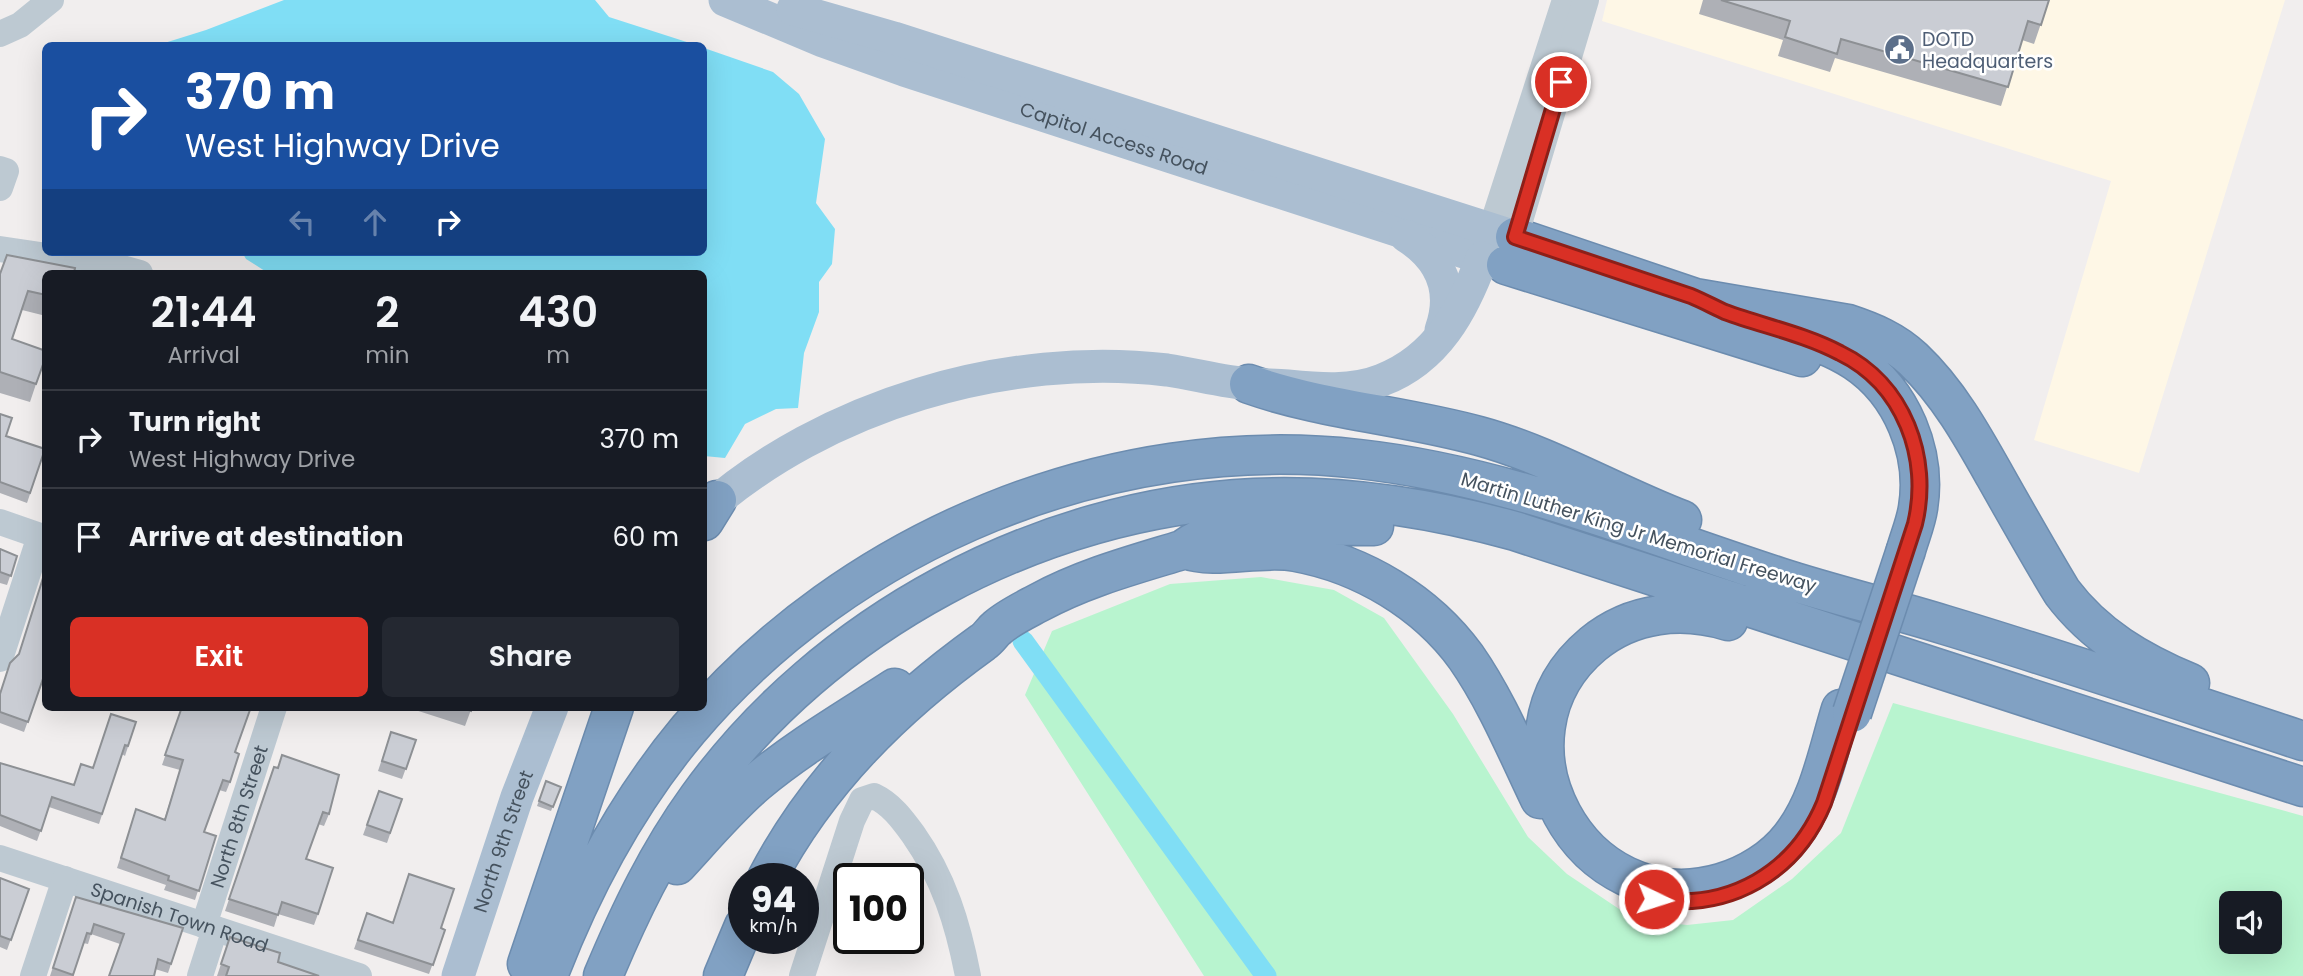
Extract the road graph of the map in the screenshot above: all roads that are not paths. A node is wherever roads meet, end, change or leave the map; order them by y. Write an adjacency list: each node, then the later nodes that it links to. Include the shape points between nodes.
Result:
1 (51, 0): 6 (street, via 20,25)
2 (725, 0): 7 (main road, Capitol Access Road, via 882,63)
3 (753, 0): 8 (main road, Capitol Access Road, via 894,38)
4 (1564, 0): 8 (street)
5 (1586, 0): 8 (street)
6 (0, 34)
7 (1395, 229): 8 (main road, Capitol Access Road); 14 (main road, via 1427,252 1445,286 1447,310)
8 (1499, 247): 13 (highway); 14 (main road); 21 (highway, via 1816,361 1852,379 1882,408 1903,453 1908,483)
9 (0, 249): 10 (street)
10 (42, 255)
11 (47, 256): 12 (street)
12 (129, 270)
13 (1695, 298): 21 (highway, via 1843,354 1884,387 1907,423 1919,462 1918,510); 31 (highway, via 1848,324 1901,349 1957,413 2062,592 2087,622 2142,660)
14 (1436, 342): 15 (main road, via 1414,363 1365,385 1322,389)
15 (1249, 384): 16 (main road, via 1123,367 1043,371 963,384 839,424 780,456); 23 (highway, via 1287,397 1506,444 1641,504)
16 (708, 511)
17 (0, 522): 19 (street)
18 (1516, 531): 22 (highway, via 1296,526 1196,540); 26 (highway, Martin Luther King Jr Memorial Freeway); 36 (highway, Martin Luther King Jr Memorial Freeway, via 1390,504 1254,498 1124,518 999,559 891,617 787,699 699,795 664,848)
19 (42, 537)
20 (42, 540): 25 (street)
21 (1900, 548): 30 (highway)
22 (1185, 549): 24 (highway, via 1107,572 1040,602); 30 (highway, via 1199,554 1287,550 1313,555 1356,570 1402,596 1466,657 1485,686 1550,820 1576,856 1605,879 1654,899 1679,902 1721,897 1759,880 1788,858 1818,818)
23 (1947, 625): 31 (highway, Martin Luther King Jr Memorial Freeway); 44 (highway, Martin Luther King Jr Memorial Freeway, via 1786,579 1502,486 1397,464 1328,456 1260,456 1160,466 1095,479 1004,506 915,547 847,587 750,665 681,740 628,813 584,891)
24 (997, 628): 34 (highway, via 860,747 811,808); 36 (highway, via 985,629 758,782)
25 (0, 659)
26 (2029, 699): 30 (highway, via 1837,657 1719,618 1664,614 1610,632 1569,668 1548,715 1545,771 1566,822 1602,862 1626,876 1663,887 1717,884 1758,867 1798,827); 32 (highway, Martin Luther King Jr Memorial Freeway)
27 (273, 711): 37 (street, North 8th Street)
28 (550, 711): 42 (main road, North 9th Street)
29 (613, 711): 43 (highway)
30 (1847, 711)
31 (2295, 738)
32 (2303, 787)
33 (0, 858): 35 (street, Spanish Town Road)
34 (776, 863)
35 (65, 879): 37 (street, Spanish Town Road); 39 (street)
36 (633, 909): 45 (highway, Martin Luther King Jr Memorial Freeway)
37 (209, 927): 40 (street, North 8th Street); 41 (street, Spanish Town Road)
38 (732, 954): 46 (highway)
39 (33, 976)
40 (200, 976)
41 (359, 976)
42 (458, 976)
43 (524, 976)
44 (548, 976)
45 (603, 976)
46 (723, 976)
47 (802, 976): 48 (street, via 852,821 862,800 869,797 890,806 936,871 955,916)
48 (968, 976)

